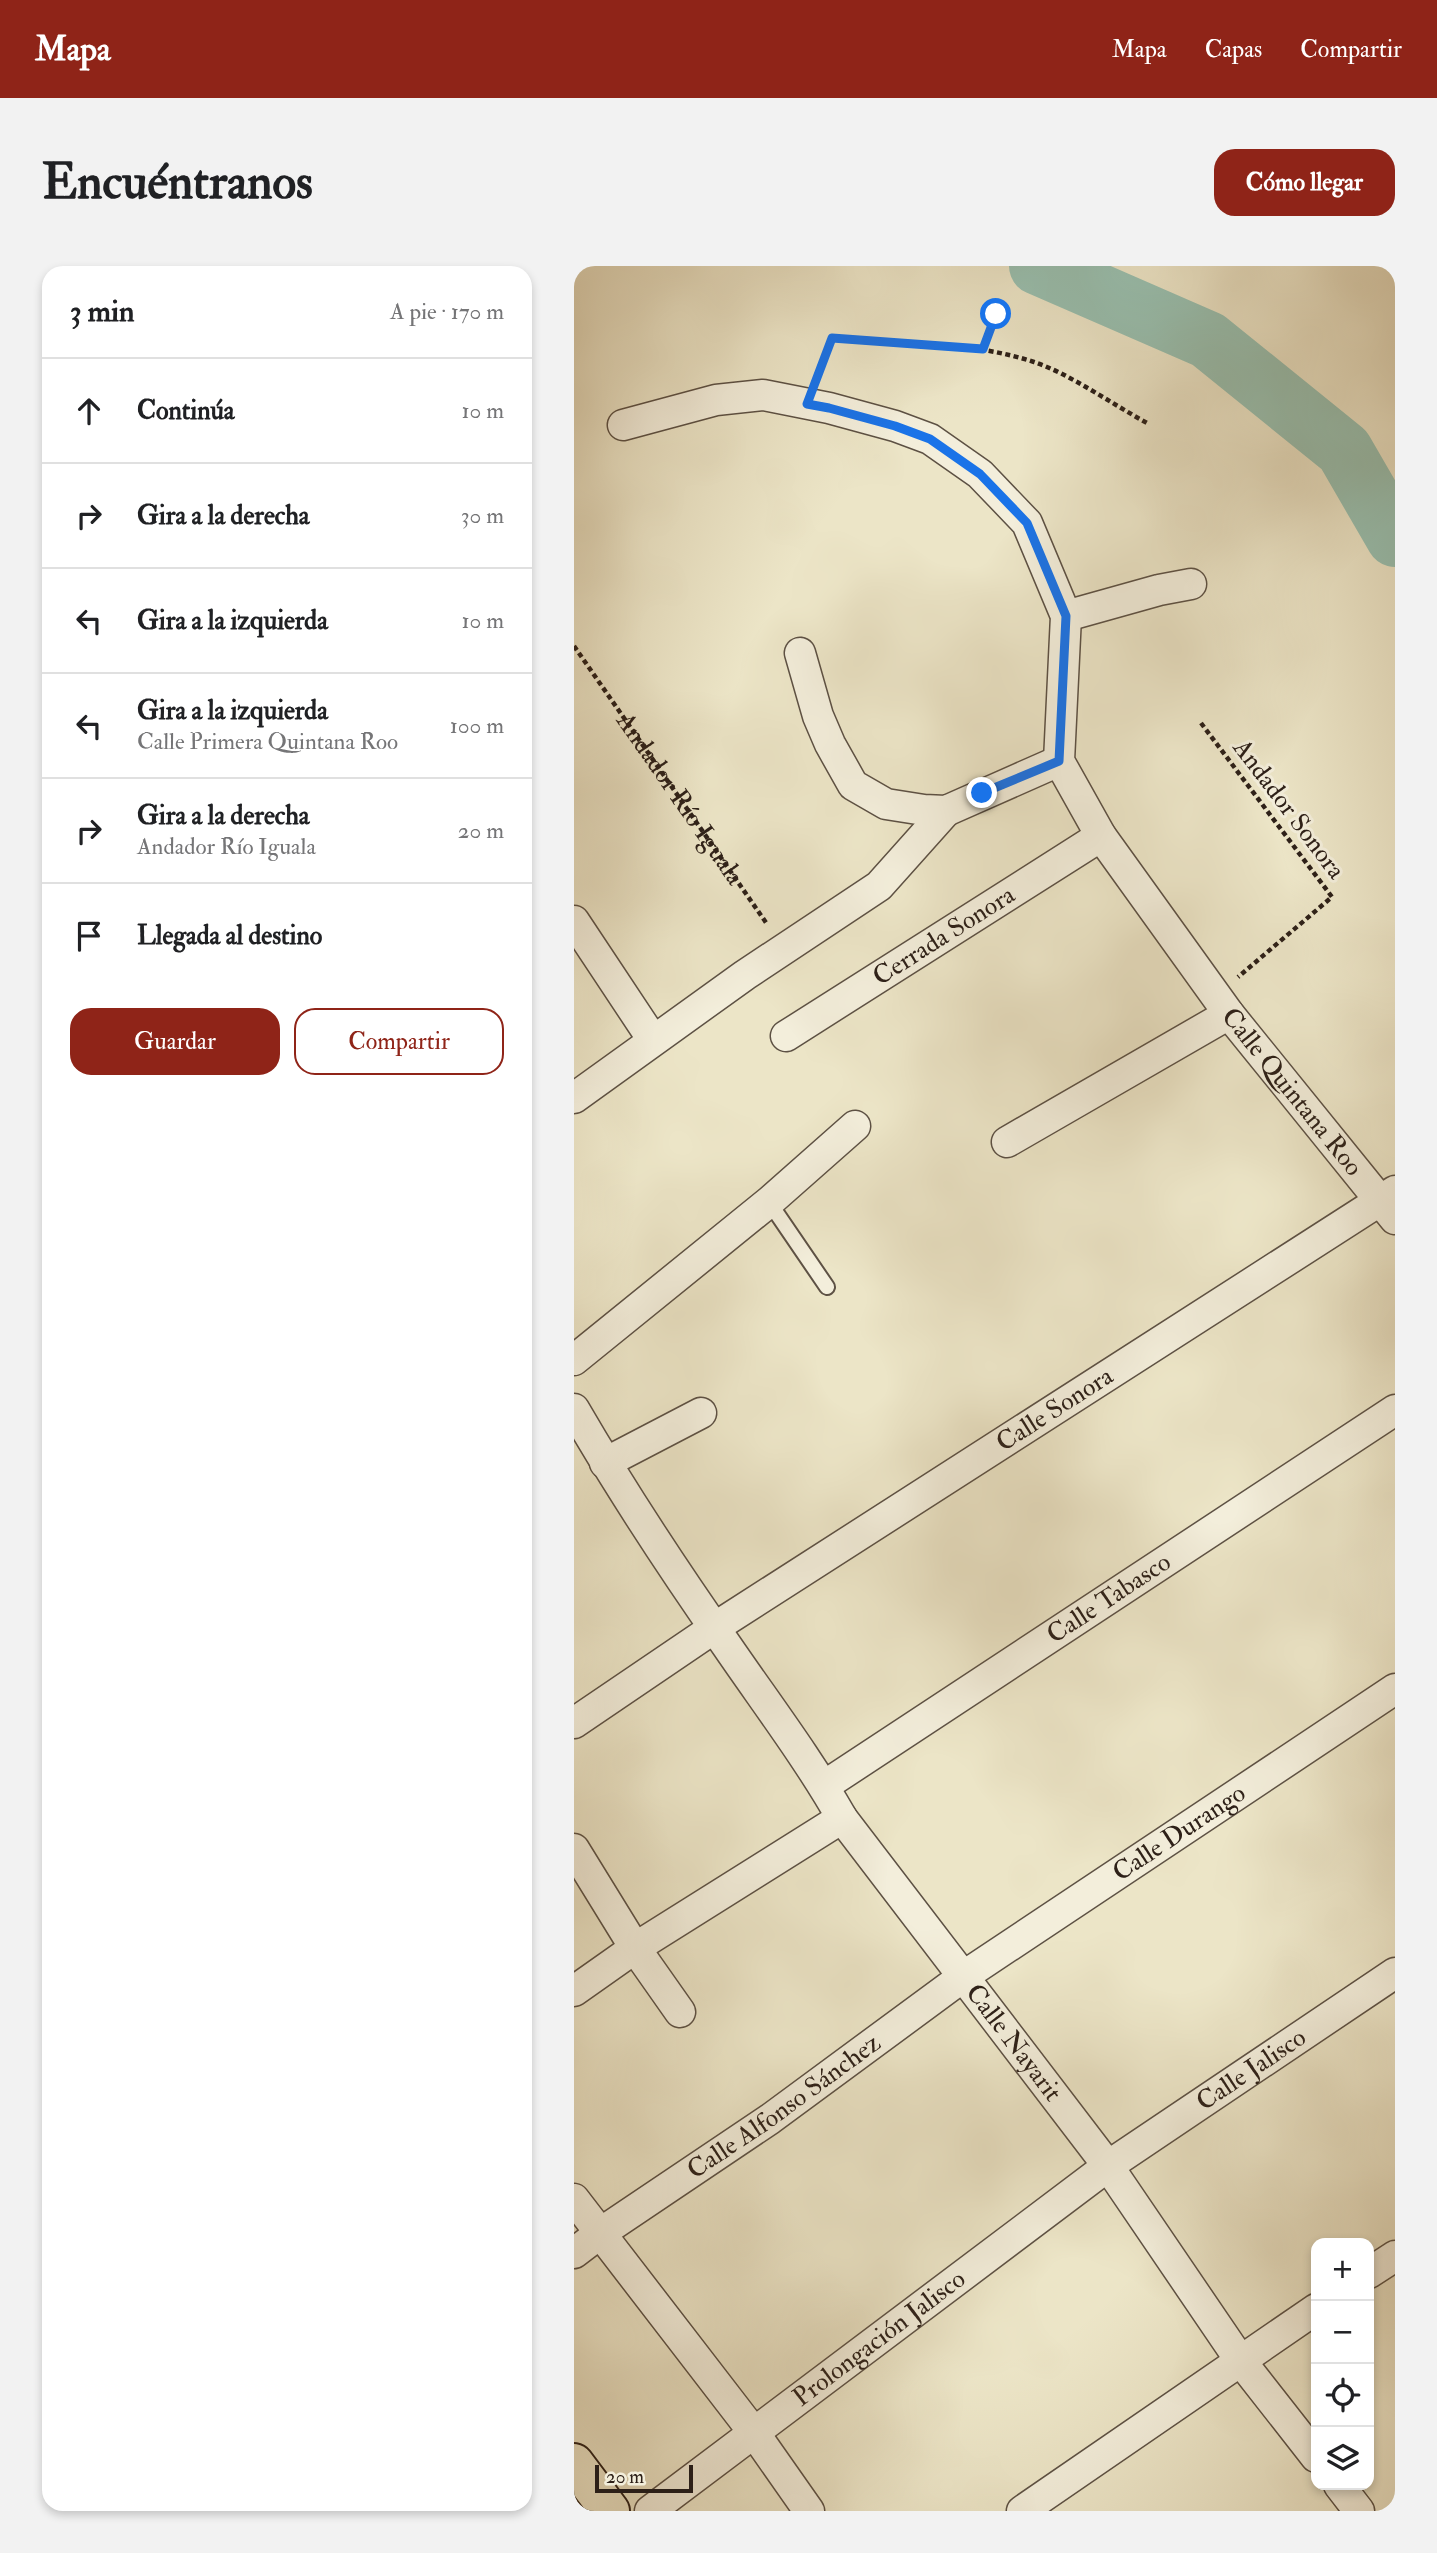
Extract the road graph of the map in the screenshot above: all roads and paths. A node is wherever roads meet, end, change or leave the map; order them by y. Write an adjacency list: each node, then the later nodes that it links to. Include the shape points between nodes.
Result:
1 (996, 314): 2 (path)
2 (983, 349): 3 (path, via 832,338); 4 (path, via 1053,370)
3 (807, 404): 5 (street, via 763,395 716,400); 7 (street, via 930,439 980,474 1027,523)
4 (1147, 424)
5 (623, 425)
6 (1191, 584): 7 (street)
7 (1066, 616): 11 (street)
8 (574, 646): 15 (path, Andador Río Iguala)
9 (800, 653): 12 (street, via 818,716 853,785 886,804)
10 (1201, 723): 16 (path, Andador Sonora, via 1332,897)
11 (1059, 761): 12 (street); 13 (street, Calle Quintana Roo)
12 (946, 811): 15 (street, via 879,886)
13 (1101, 836): 16 (street, Calle Quintana Roo); 17 (street, Cerrada Sonora)
14 (574, 921): 18 (street)
15 (785, 950): 18 (street)
16 (1222, 1005): 21 (street); 23 (street, Calle Quintana Roo)
17 (786, 1036)
18 (653, 1040): 19 (street)
19 (574, 1098)
20 (855, 1126): 22 (street)
21 (1007, 1142)
22 (769, 1202): 24 (lane); 25 (street)
23 (1391, 1204): 30 (street, Calle Sonora)
24 (828, 1287)
25 (574, 1360)
26 (574, 1409): 29 (street, Calle Nayarit)
27 (1395, 1410): 33 (street, Calle Tabasco)
28 (701, 1413): 29 (street)
29 (605, 1463): 30 (street, Calle Nayarit)
30 (714, 1628): 32 (street, Calle Sonora); 33 (street, Calle Nayarit)
31 (1395, 1689): 38 (street, Calle Durango)
32 (574, 1723)
33 (824, 1786): 34 (street, Calle Nayarit)
34 (842, 1818): 36 (street); 38 (street, Calle Nayarit)
35 (574, 1849): 36 (street)
36 (635, 1948): 39 (street); 40 (street)
37 (1395, 1973): 41 (street, Calle Jalisco)
38 (964, 1976): 41 (street, Calle Nayarit); 43 (street, Calle Alfonso Sánchez, via 771,2119)
39 (574, 1991)
40 (680, 2012)
41 (1108, 2166): 48 (street, Calle Nayarit); 49 (street, Prolongación Jalisco)
42 (574, 2199): 43 (street)
43 (599, 2234): 44 (street, Calle Alfonso Sánchez); 49 (street)
44 (574, 2253)
45 (1395, 2256): 46 (street)
46 (1374, 2270)
47 (1311, 2312): 48 (street)
48 (1240, 2360): 50 (street, Calle Nayarit); 56 (street)
49 (755, 2434): 54 (street, Prolongación Jalisco); 55 (street)
50 (1311, 2451)
51 (574, 2463): 53 (main road)
52 (1343, 2490): 57 (street)
53 (610, 2511)
54 (650, 2511)
55 (809, 2511)
56 (1022, 2511)
57 (1359, 2511)

